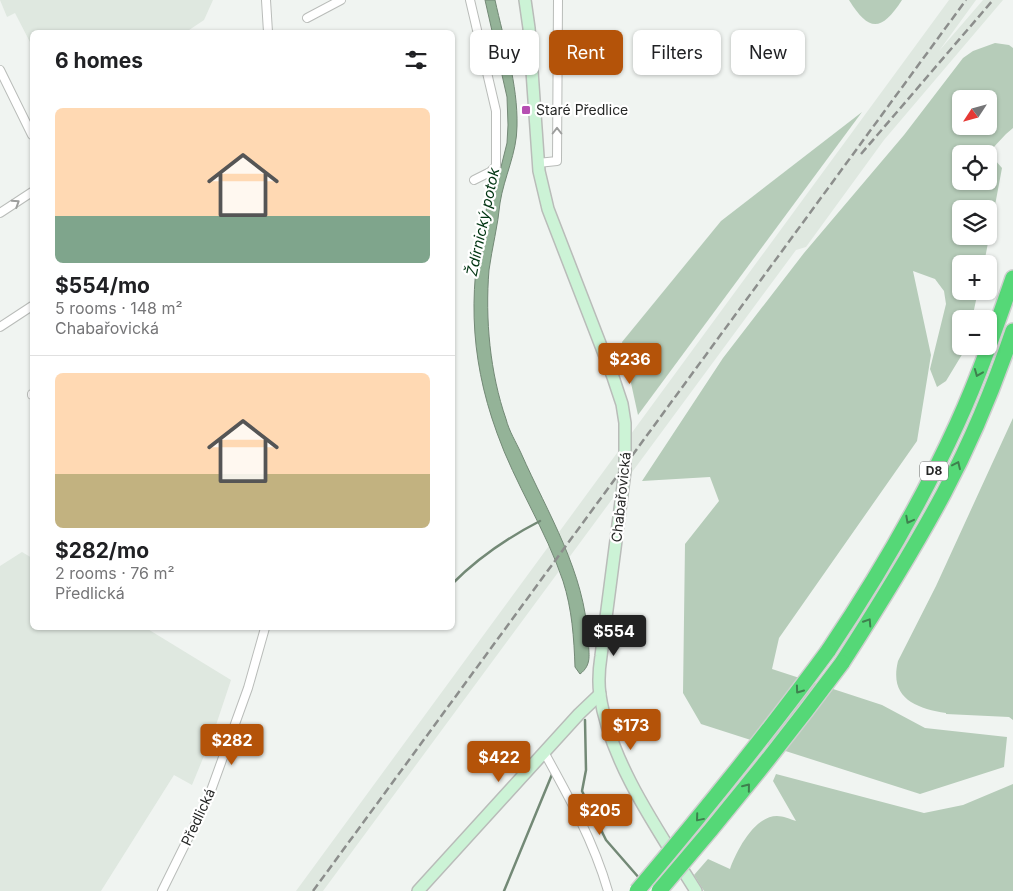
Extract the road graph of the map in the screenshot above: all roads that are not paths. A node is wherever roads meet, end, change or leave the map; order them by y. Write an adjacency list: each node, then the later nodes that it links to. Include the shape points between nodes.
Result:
1 (266, 0): 7 (street)
2 (342, 0): 6 (street)
3 (470, 0): 11 (street, via 496,111 496,166)
4 (524, 0): 10 (main road, Chabařovická, via 529,28)
5 (558, 0): 10 (street, one-way to 5, via 557,161)
6 (307, 18)
7 (268, 30)
8 (0, 70): 9 (street)
9 (30, 131)
10 (538, 163): 19 (main road, Chabařovická, via 548,209 613,377 625,423 625,472 601,656)
11 (474, 180)
12 (30, 193): 13 (street, one-way to 12)
13 (0, 213)
14 (1013, 278): 24 (highway, D8, one-way to 24, bridge, via 957,423 896,545 863,599 828,651 728,783)
15 (30, 307): 16 (street)
16 (0, 327)
17 (1013, 331): 25 (highway, D8, one-way to 17, bridge, via 769,759 842,663 912,551 945,491)
18 (264, 630): 21 (street, Předlická, via 248,688 209,796)
19 (600, 694): 20 (main road); 26 (main road, Chabařovická, via 606,723 624,768)
20 (547, 757): 22 (main road); 23 (street, via 601,866)
21 (162, 891)
22 (418, 891)
23 (608, 891)
24 (637, 891)
25 (659, 891)
26 (696, 891)

